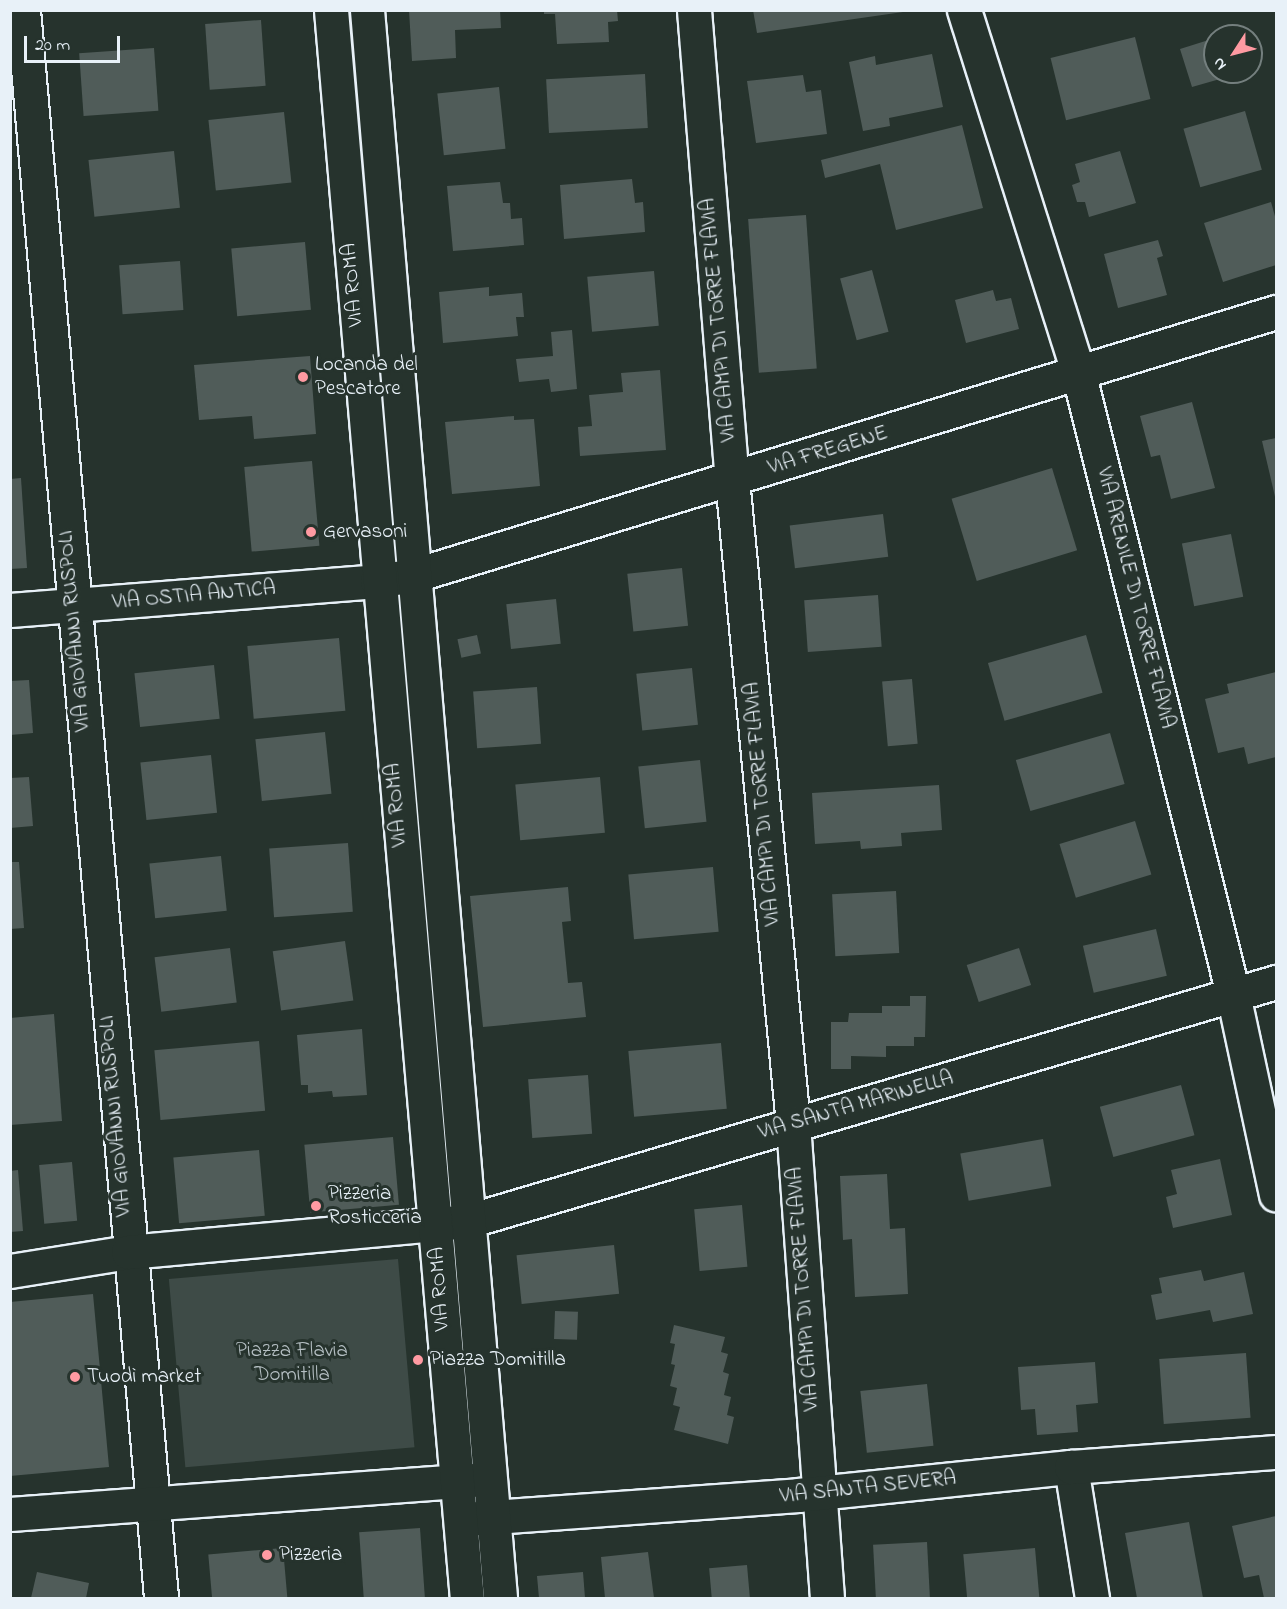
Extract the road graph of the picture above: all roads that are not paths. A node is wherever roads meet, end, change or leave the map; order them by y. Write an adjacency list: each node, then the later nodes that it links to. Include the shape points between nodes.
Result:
1 (23, 10): 11 (street, VIA GIOVANNI RUSPOLI)
2 (331, 10): 10 (street, VIA ROMA)
3 (367, 10): 9 (street, VIA ROMA)
4 (694, 10): 8 (street, VIA CAMPI DI TORRE FLAVIA)
5 (964, 10): 7 (street, VIA ARENILE DI TORRE FLAVIA)
6 (1276, 312): 7 (street, VIA FREGENE)
7 (1080, 375): 8 (street, VIA FREGENE); 14 (street, VIA ARENILE DI TORRE FLAVIA)
8 (732, 479): 9 (street, VIA FREGENE); 15 (street, VIA CAMPI DI TORRE FLAVIA)
9 (415, 575): 10 (street, VIA FREGENE); 17 (street, VIA ROMA)
10 (377, 581): 11 (street, VIA OSTIA ANTICA); 18 (street, VIA ROMA)
11 (73, 605): 12 (street, VIA OSTIA ANTICA); 19 (street, VIA GIOVANNI RUSPOLI)
12 (10, 610)
13 (1276, 982): 14 (street, VIA SANTA MARINELLA)
14 (1233, 994): 15 (street, VIA SANTA MARINELLA); 16 (street, VIA ARENILE DI TORRE FLAVIA)
15 (793, 1124): 17 (street, VIA SANTA MARINELLA); 25 (street, VIA CAMPI DI TORRE FLAVIA)
16 (1276, 1194)
17 (468, 1221): 18 (street, VIA SANTA MARINELLA); 23 (street, VIA ROMA)
18 (435, 1224): 19 (street); 24 (street, VIA ROMA)
19 (128, 1252): 20 (street); 26 (street)
20 (10, 1271)
21 (1276, 1452): 22 (street, VIA SANTA SEVERA)
22 (1071, 1467): 25 (street, VIA SANTA SEVERA); 34 (street)
23 (490, 1479): 24 (street); 28 (street, VIA ROMA)
24 (456, 1481): 26 (street); 29 (street, VIA ROMA)
25 (818, 1494): 28 (street, VIA SANTA SEVERA); 33 (street, VIA CAMPI DI TORRE FLAVIA)
26 (152, 1505): 27 (street); 30 (street)
27 (10, 1514)
28 (492, 1517): 29 (street, VIA SANTA SEVERA); 32 (street, VIA ROMA)
29 (460, 1520): 31 (street, VIA ROMA)
30 (160, 1599)
31 (467, 1599)
32 (500, 1599)
33 (827, 1599)
34 (1092, 1599)

